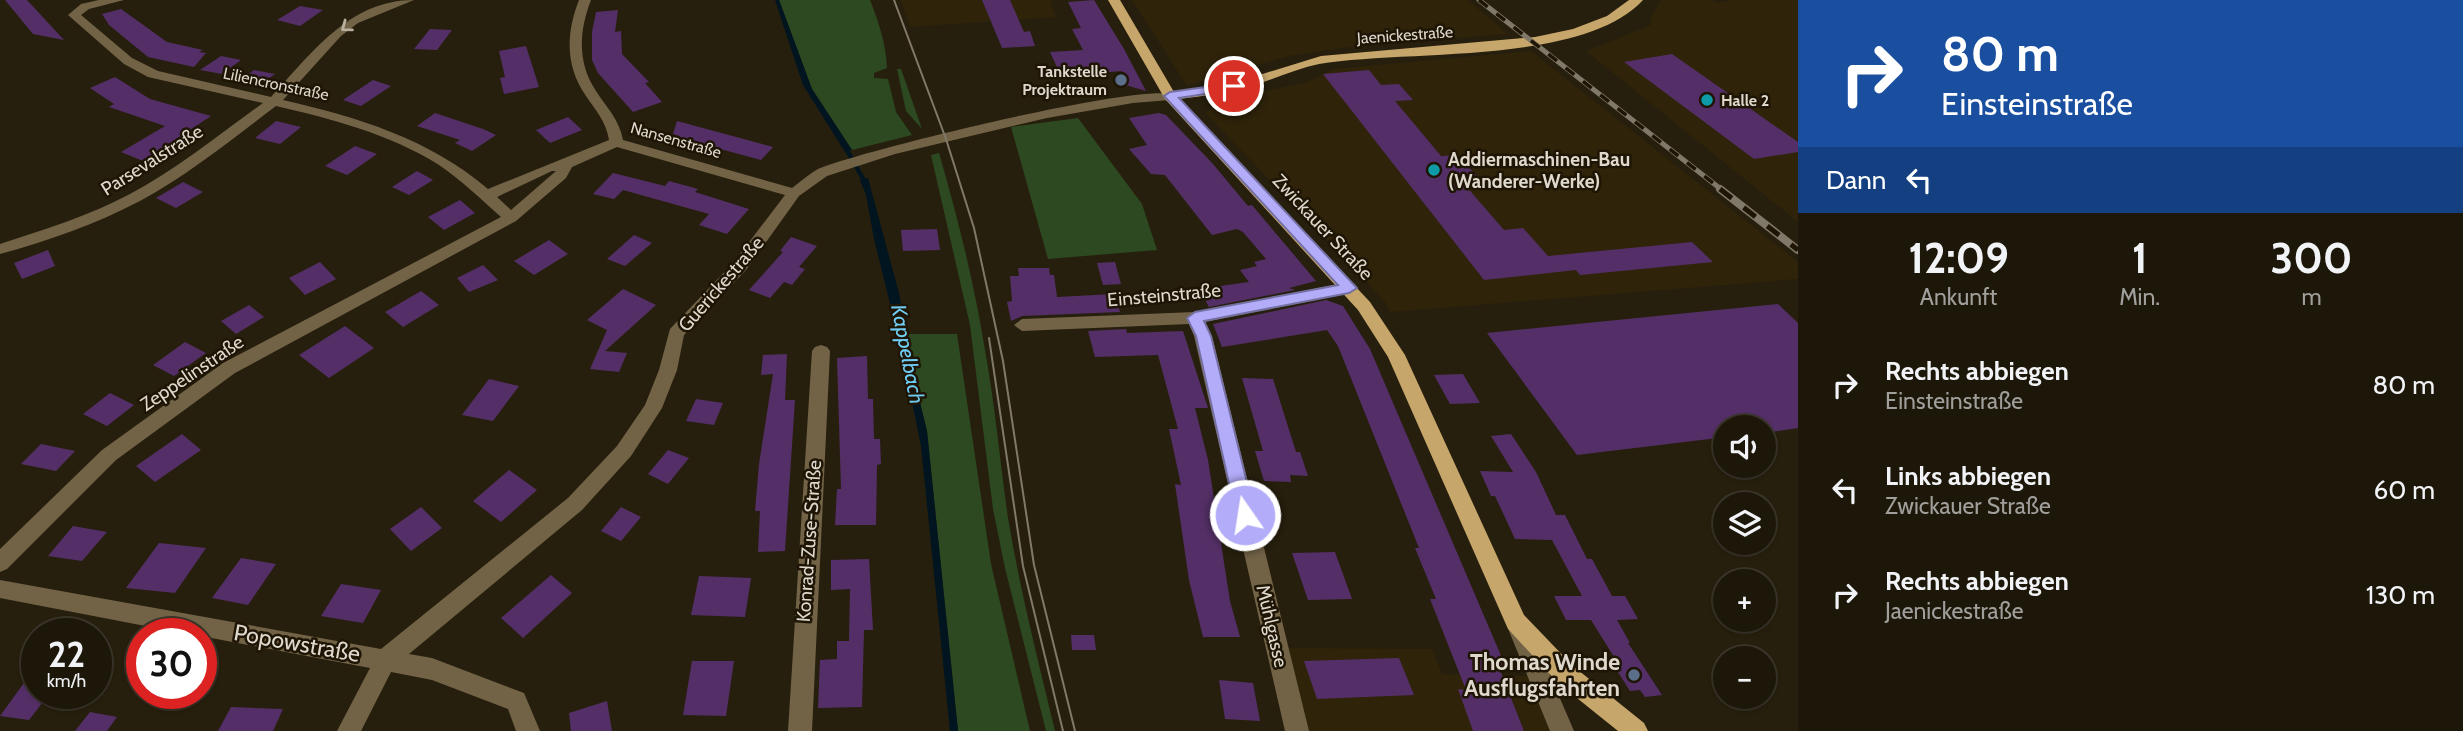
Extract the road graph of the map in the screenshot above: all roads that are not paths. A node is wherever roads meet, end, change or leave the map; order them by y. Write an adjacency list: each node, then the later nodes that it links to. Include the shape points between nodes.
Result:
1 (118, 0): 7 (street, Liliencronstraße, via 85,6 74,15 128,61 153,74)
2 (408, 0): 7 (street, Parsevalstraße, one-way to 7, via 354,20)
3 (584, 0): 8 (street, Nansenstraße, via 576,20 573,52 590,93 614,122)
4 (1114, 0): 6 (main road, Zwickauer Straße)
5 (1637, 0): 6 (main road, Jaenickestraße, via 1609,21 1547,38 1339,58 1234,86)
6 (1170, 96): 10 (street, Guerickestraße, via 1037,116 853,162 822,173); 14 (main road, Zwickauer Straße)
7 (275, 101): 11 (street, Liliencronstraße, via 391,135 442,161); 13 (street, Parsevalstraße, via 136,197 81,223)
8 (616, 142): 9 (street, Zeppelinstraße); 10 (street, Nansenstraße)
9 (566, 164): 11 (street, Zeppelinstraße); 12 (street, Zeppelinstraße, via 561,175)
10 (794, 193): 21 (street, Guerickestraße, via 740,266 676,333 653,408 624,451 575,505)
11 (486, 195): 12 (street)
12 (511, 218): 18 (street, Zeppelinstraße, via 229,368 109,455)
13 (0, 249)
14 (1349, 288): 16 (street, Einsteinstraße); 20 (main road, Zwickauer Straße, via 1396,355)
15 (1022, 325): 16 (street, Einsteinstraße)
16 (1199, 327): 25 (street, Mühlgasse)
17 (821, 351): 24 (street, Konrad-Zuse-Straße)
18 (0, 563)
19 (0, 589): 21 (street, Popowstraße)
20 (1517, 622): 26 (street, Zwickauer Straße); 27 (main road, Zwickauer Straße, via 1565,674)
21 (386, 659): 22 (street, Guerickestraße); 23 (street, Popowstraße, via 432,669 516,701)
22 (349, 731)
23 (528, 731)
24 (800, 731)
25 (1297, 731)
26 (1562, 731)
27 (1636, 731)

